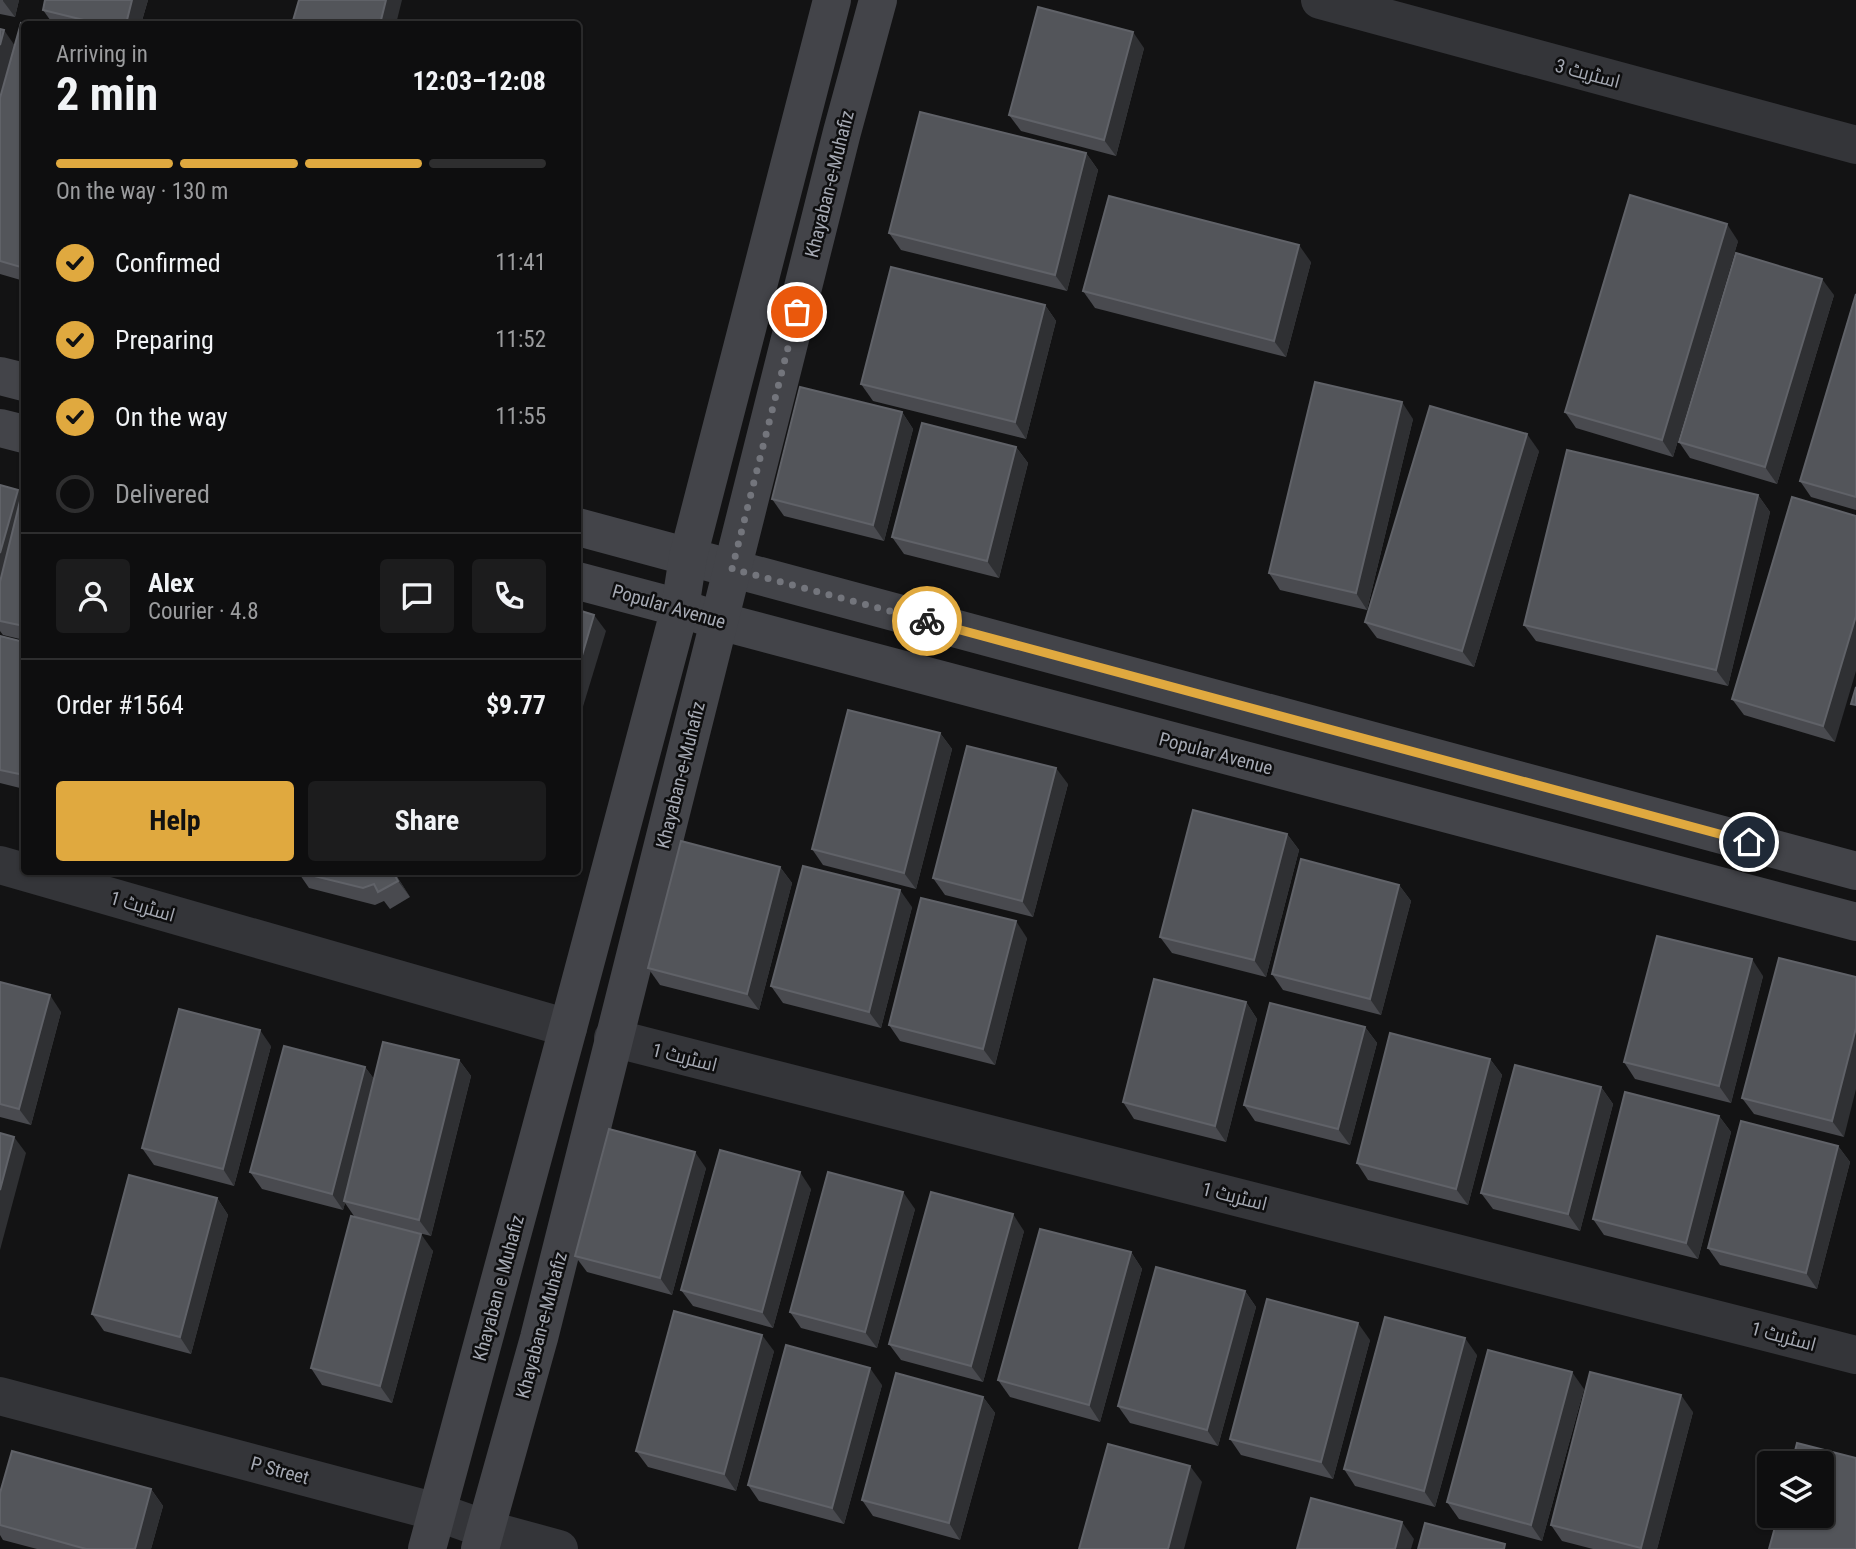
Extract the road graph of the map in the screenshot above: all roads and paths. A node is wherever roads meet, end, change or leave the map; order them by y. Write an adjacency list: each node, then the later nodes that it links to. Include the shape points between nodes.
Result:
1 (832, 0): 10 (street)
2 (878, 0): 11 (street, Khayaban-e-Muhafiz)
3 (1320, 0): 4 (street, اسٹریٹ 3)
4 (1856, 145)
5 (0, 376): 6 (street)
6 (21, 381)
7 (0, 428): 8 (street)
8 (21, 433)
9 (581, 528): 10 (street)
10 (688, 556): 11 (street); 13 (street)
11 (732, 569): 14 (street, Khayaban-e-Muhafiz); 17 (street)
12 (581, 582): 13 (street, Popular Avenue)
13 (680, 608): 14 (street, Popular Avenue); 20 (street)
14 (719, 621): 19 (street, Popular Avenue); 21 (street, Khayaban-e-Muhafiz)
15 (0, 865): 16 (street, اسٹریٹ 1)
16 (21, 871)
17 (1856, 871)
18 (35, 875): 20 (street, اسٹریٹ 1)
19 (1856, 922)
20 (568, 1028): 24 (street, Khayaban e Muhafiz)
21 (613, 1038): 22 (street, اسٹریٹ 1); 25 (street, Khayaban-e-Muhafiz, via 539,1338)
22 (1856, 1355)
23 (0, 1396): 24 (street, P Street)
24 (437, 1512): 25 (street, P Street); 26 (street, Khayaban e Muhafiz)
25 (483, 1539): 27 (street, P Street)
26 (427, 1549)
27 (559, 1549)

